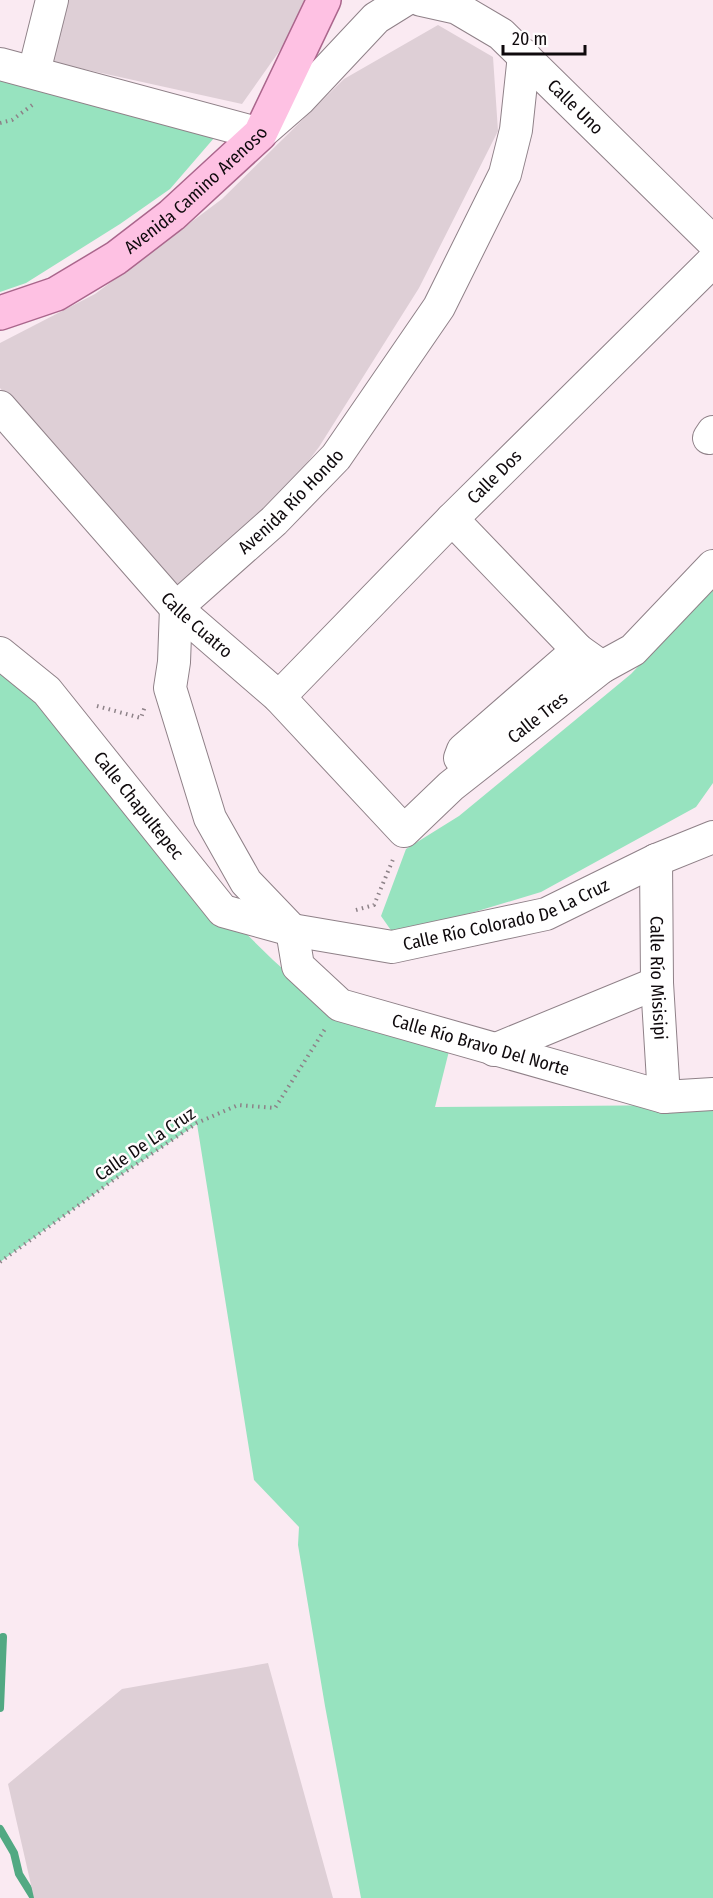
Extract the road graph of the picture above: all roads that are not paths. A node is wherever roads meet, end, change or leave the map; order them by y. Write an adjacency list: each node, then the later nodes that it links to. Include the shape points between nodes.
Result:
1 (52, 0): 7 (street)
2 (324, 0): 8 (main road, Avenida Camino Arenoso)
3 (405, 0): 8 (street, via 375,18 299,100)
4 (421, 0): 5 (street, Calle Uno, via 457,8 501,34)
5 (524, 55): 9 (street, Calle Uno); 15 (street, Avenida Río Hondo, via 516,130 505,174 439,307 336,457 274,521)
6 (0, 64): 7 (street)
7 (33, 72): 8 (street)
8 (260, 134): 11 (main road, Avenida Camino Arenoso, via 172,215 116,258 56,294)
9 (713, 242)
10 (713, 261): 13 (street, Calle Dos)
11 (0, 313)
12 (0, 407): 15 (street, Calle Cuatro)
13 (452, 519): 17 (street); 18 (street, Calle Dos)
14 (713, 566): 17 (street, Calle Tres, via 633,650)
15 (176, 608): 18 (street, Calle Cuatro); 22 (street, via 170,688 210,818 246,882)
16 (0, 653): 22 (street, Calle Chapultepec, via 47,691 223,910)
17 (590, 658): 19 (street, Calle Tres, via 463,750 451,786)
18 (279, 697): 19 (street, Calle Cuatro)
19 (404, 831)
20 (713, 837): 21 (street, Calle Río Colorado De La Cruz)
21 (656, 860): 22 (street, Calle Río Colorado De La Cruz, via 546,914 392,947); 23 (street, Calle Río Misisipi)
22 (292, 930): 24 (street, Calle Río Bravo Del Norte, via 298,966 340,1005)
23 (657, 983): 24 (street); 26 (street, Calle Río Misisipi)
24 (494, 1050): 26 (street, Calle Río Bravo Del Norte)
25 (713, 1094): 26 (street, Calle Río Bravo Del Norte)
26 (664, 1097)

